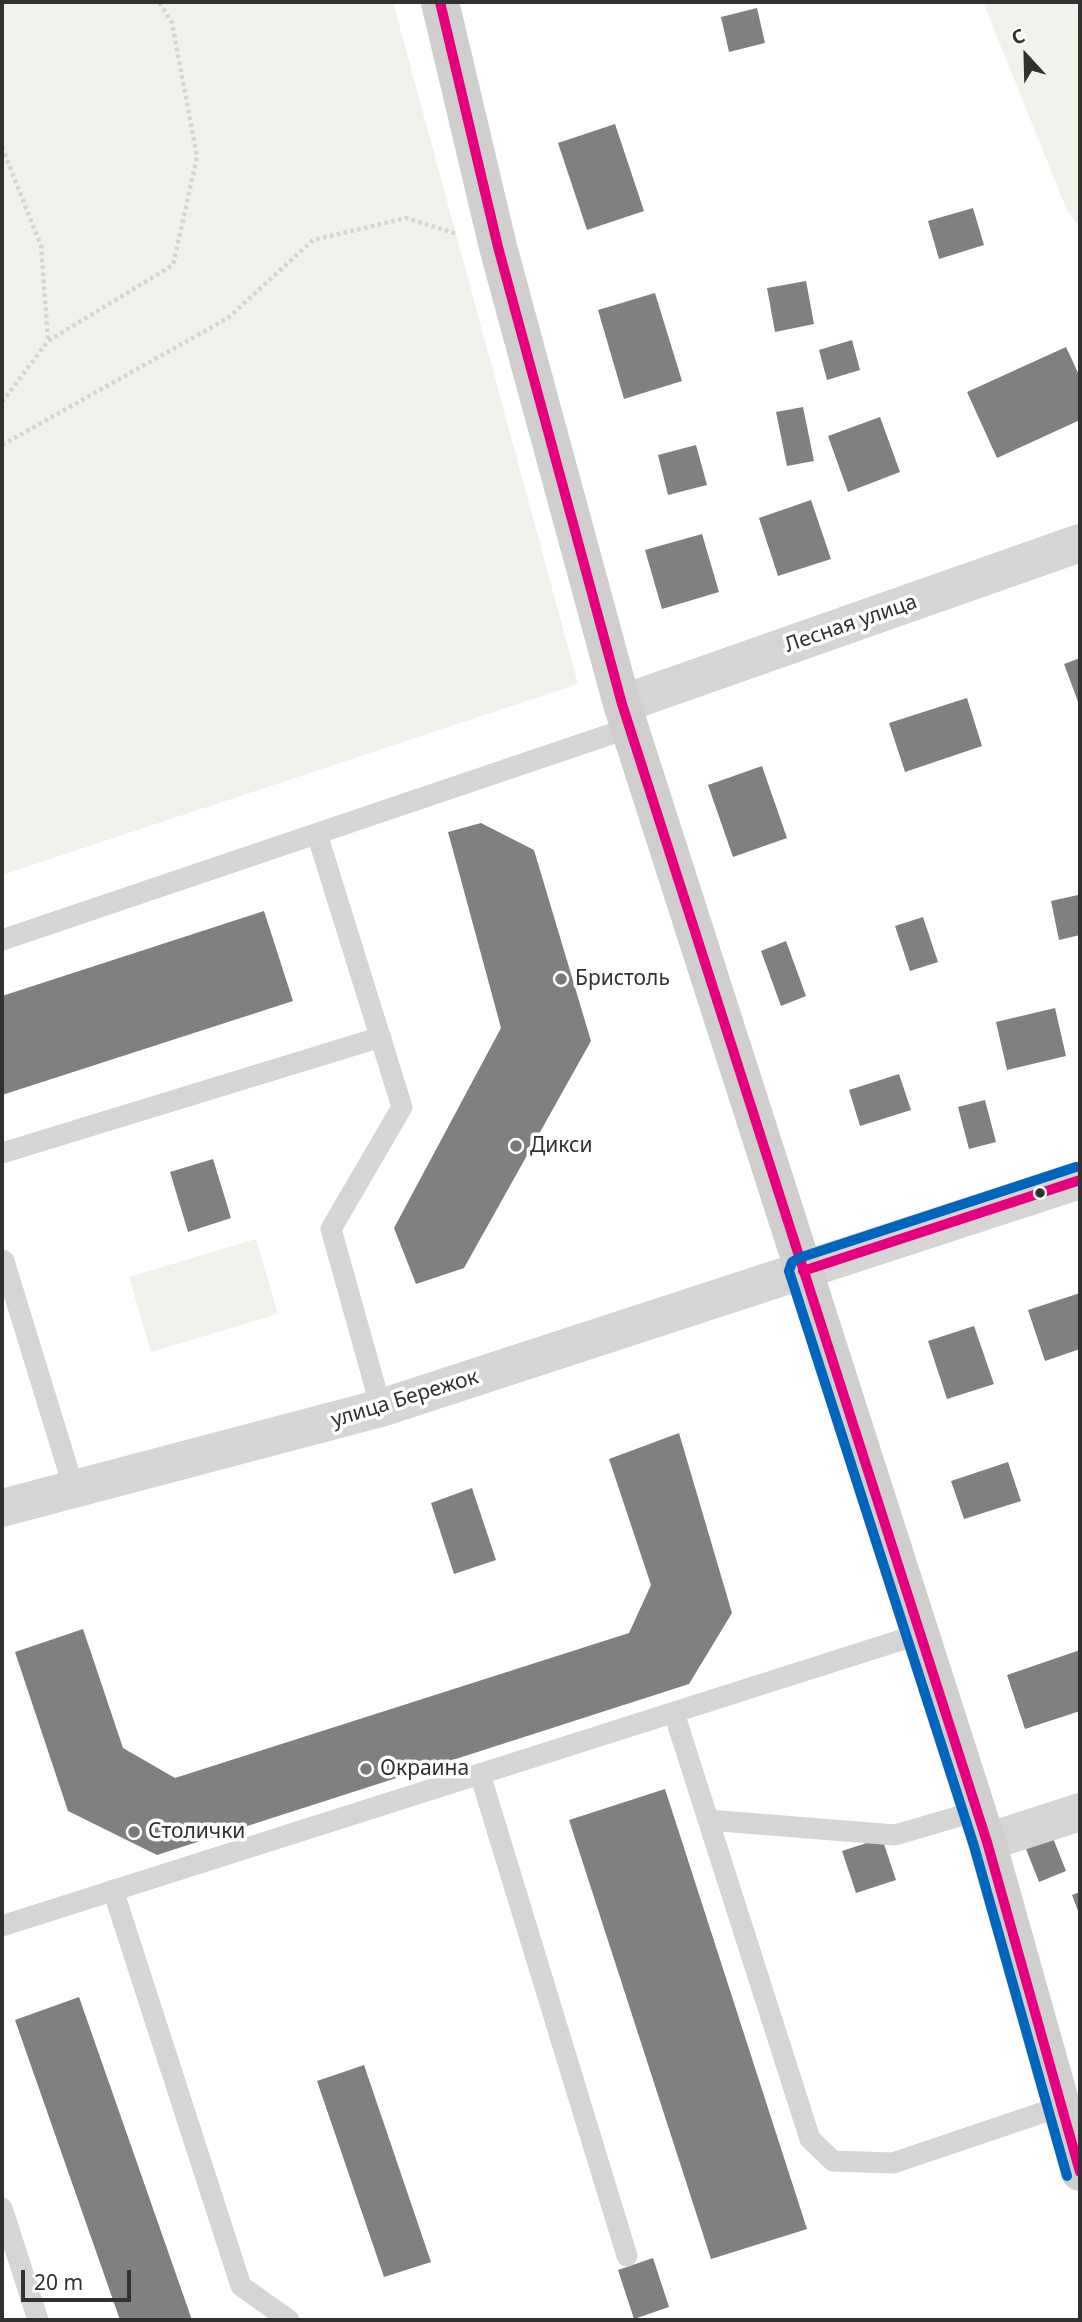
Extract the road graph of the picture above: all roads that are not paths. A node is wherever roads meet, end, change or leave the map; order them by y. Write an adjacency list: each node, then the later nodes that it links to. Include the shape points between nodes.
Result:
1 (440, 2): 3 (street, via 498,247)
2 (1080, 543): 3 (street, Лесная улица)
3 (626, 716): 4 (lane); 10 (street)
4 (317, 834): 5 (lane); 6 (lane)
5 (2, 940)
6 (381, 1037): 7 (lane); 11 (lane, via 402,1107 331,1228)
7 (2, 1153)
8 (1080, 1180): 10 (street, улица Бережок)
9 (2, 1260): 12 (lane)
10 (803, 1271): 11 (street, улица Бережок); 14 (street)
11 (381, 1408): 12 (street, улица Бережок)
12 (74, 1489): 13 (street, улица Бережок)
13 (2, 1508)
14 (920, 1634): 15 (lane); 19 (street)
15 (674, 1713): 16 (lane); 18 (lane)
16 (480, 1774): 20 (lane); 25 (lane)
17 (1080, 1812): 19 (street)
18 (708, 1820): 19 (lane, via 895,1835); 22 (lane, via 810,2139 834,2161 893,2163)
19 (982, 1826): 22 (street)
20 (113, 1890): 21 (lane); 27 (lane, via 242,2286)
21 (2, 1926)
22 (1062, 2106): 23 (street)
23 (1080, 2172)
24 (2, 2207): 26 (lane)
25 (627, 2256)
26 (38, 2320)
27 (289, 2320)

